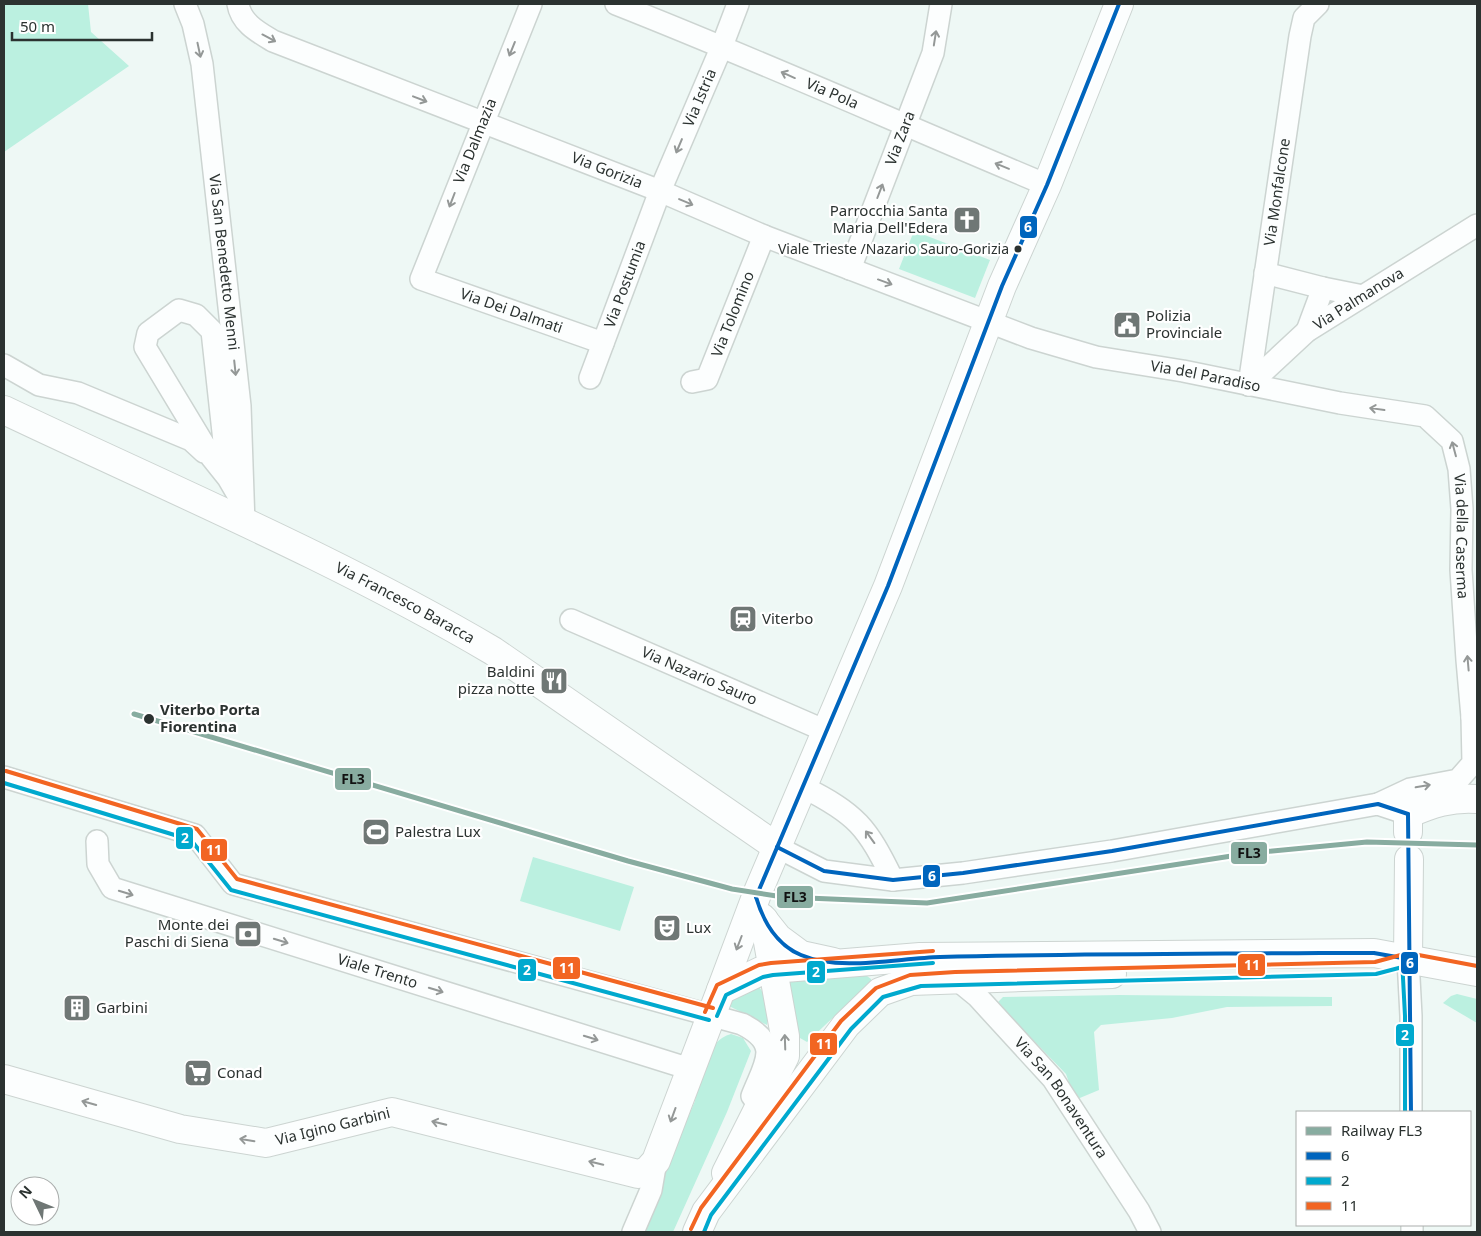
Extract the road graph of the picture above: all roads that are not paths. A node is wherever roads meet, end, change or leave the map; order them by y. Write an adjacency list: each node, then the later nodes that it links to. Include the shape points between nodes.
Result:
1 (185, 4): 32 (street, Via San Benedetto Menni, one-way to 32, via 202,64 240,406)
2 (238, 4): 10 (street, Via Gorizia, one-way to 10, via 243,18 253,29 273,41)
3 (531, 4): 10 (street, Via Dalmazia, one-way to 10)
4 (616, 4): 9 (street, Via Pola)
5 (738, 4): 9 (street, Via Istria)
6 (941, 4): 11 (street, Via Zara, one-way to 6, via 933,53)
7 (1119, 4): 12 (main road)
8 (1318, 4): 17 (street, Via Monfalcone, via 1304,18 1300,36)
9 (722, 46): 11 (street, Via Pola, one-way to 9); 13 (street, Via Istria, one-way to 13)
10 (482, 123): 13 (street, Via Gorizia); 18 (street, Via Dalmazia, one-way to 18)
11 (906, 126): 12 (street, Via Pola, one-way to 11); 16 (street, Via Zara, one-way to 11)
12 (1047, 185): 21 (main road)
13 (660, 191): 15 (street, Via Gorizia, one-way to 15); 23 (street, Via Postumia)
14 (1477, 225): 20 (street, Via Palmanova)
15 (764, 236): 16 (street, Via Gorizia); 26 (street, Via Tolomino, via 707,379)
16 (850, 269): 21 (street, Via Gorizia, one-way to 21)
17 (1265, 273): 19 (street); 27 (street, Via Monfalcone)
18 (421, 279): 23 (street, Via Dei Dalmati)
19 (1323, 288): 20 (street); 22 (street)
20 (1363, 296): 22 (street, Via Palmanova)
21 (989, 321): 27 (street, Via del Paradiso, via 1031,338 1096,357); 35 (main road, via 888,586)
22 (1307, 331): 27 (street, Via Palmanova)
23 (603, 343): 25 (street, Via Postumia)
24 (4, 365): 30 (street, via 39,385 78,393 191,440)
25 (590, 378)
26 (692, 382)
27 (1249, 385): 29 (street, Via del Paradiso, one-way to 27, via 1340,404)
28 (4, 410): 32 (main road, Via Francesco Baracca)
29 (1425, 416): 34 (street, Via della Caserma, one-way to 29, via 1461,570 1459,469 1452,441)
30 (212, 458): 31 (street); 31 (street, via 145,347 148,333 179,310 196,314 212,331)
31 (228, 478): 32 (street)
32 (244, 515): 42 (main road, Via Francesco Baracca, via 304,551 493,651)
33 (571, 620): 35 (street, Via Nazario Sauro)
34 (1474, 722): 39 (street, Via della Caserma, one-way to 34, via 1410,789 1458,780 1473,763)
35 (828, 732): 37 (main road)
36 (4, 777): 51 (street, via 195,835 233,884)
37 (803, 787): 42 (main road); 44 (street, one-way to 37, via 875,844 858,821 834,802)
38 (1477, 799): 40 (main road, via 1437,801)
39 (1378, 804): 40 (street); 44 (street, via 1112,851 963,874)
40 (1408, 823)
41 (96, 841): 53 (street, Viale Trento, one-way to 53, via 98,864 112,888)
42 (777, 847): 44 (street, via 824,871); 45 (main road)
43 (1409, 859): 46 (main road)
44 (893, 880)
45 (760, 909): 47 (main road, via 778,938 801,955); 48 (main road); 51 (main road, one-way to 51)
46 (1408, 959): 47 (main road, via 1374,953 1158,954 920,957); 49 (main road); 50 (main road, via 1376,968); 55 (street)
47 (840, 963): 48 (main road)
48 (772, 969): 51 (main road, via 761,971); 57 (main road, one-way to 48, via 785,1056 785,1036)
49 (1477, 972)
50 (955, 978): 57 (main road, via 911,981 880,992 846,1025); 60 (street, Via San Bonaventura, via 977,996 1053,1079)
51 (716, 1002): 52 (street); 53 (main road)
52 (742, 1024): 53 (street, via 724,1026); 57 (street, via 758,1032 766,1043 768,1057)
53 (695, 1058): 56 (main road, one-way to 56)
54 (4, 1079): 56 (main road, Via Igino Garbini, one-way to 54, via 392,1112 266,1143 180,1129)
55 (1411, 1111)
56 (647, 1167): 58 (street); 59 (street, via 651,1190)
57 (701, 1222)
58 (623, 1232)
59 (633, 1232)
60 (1150, 1232)

